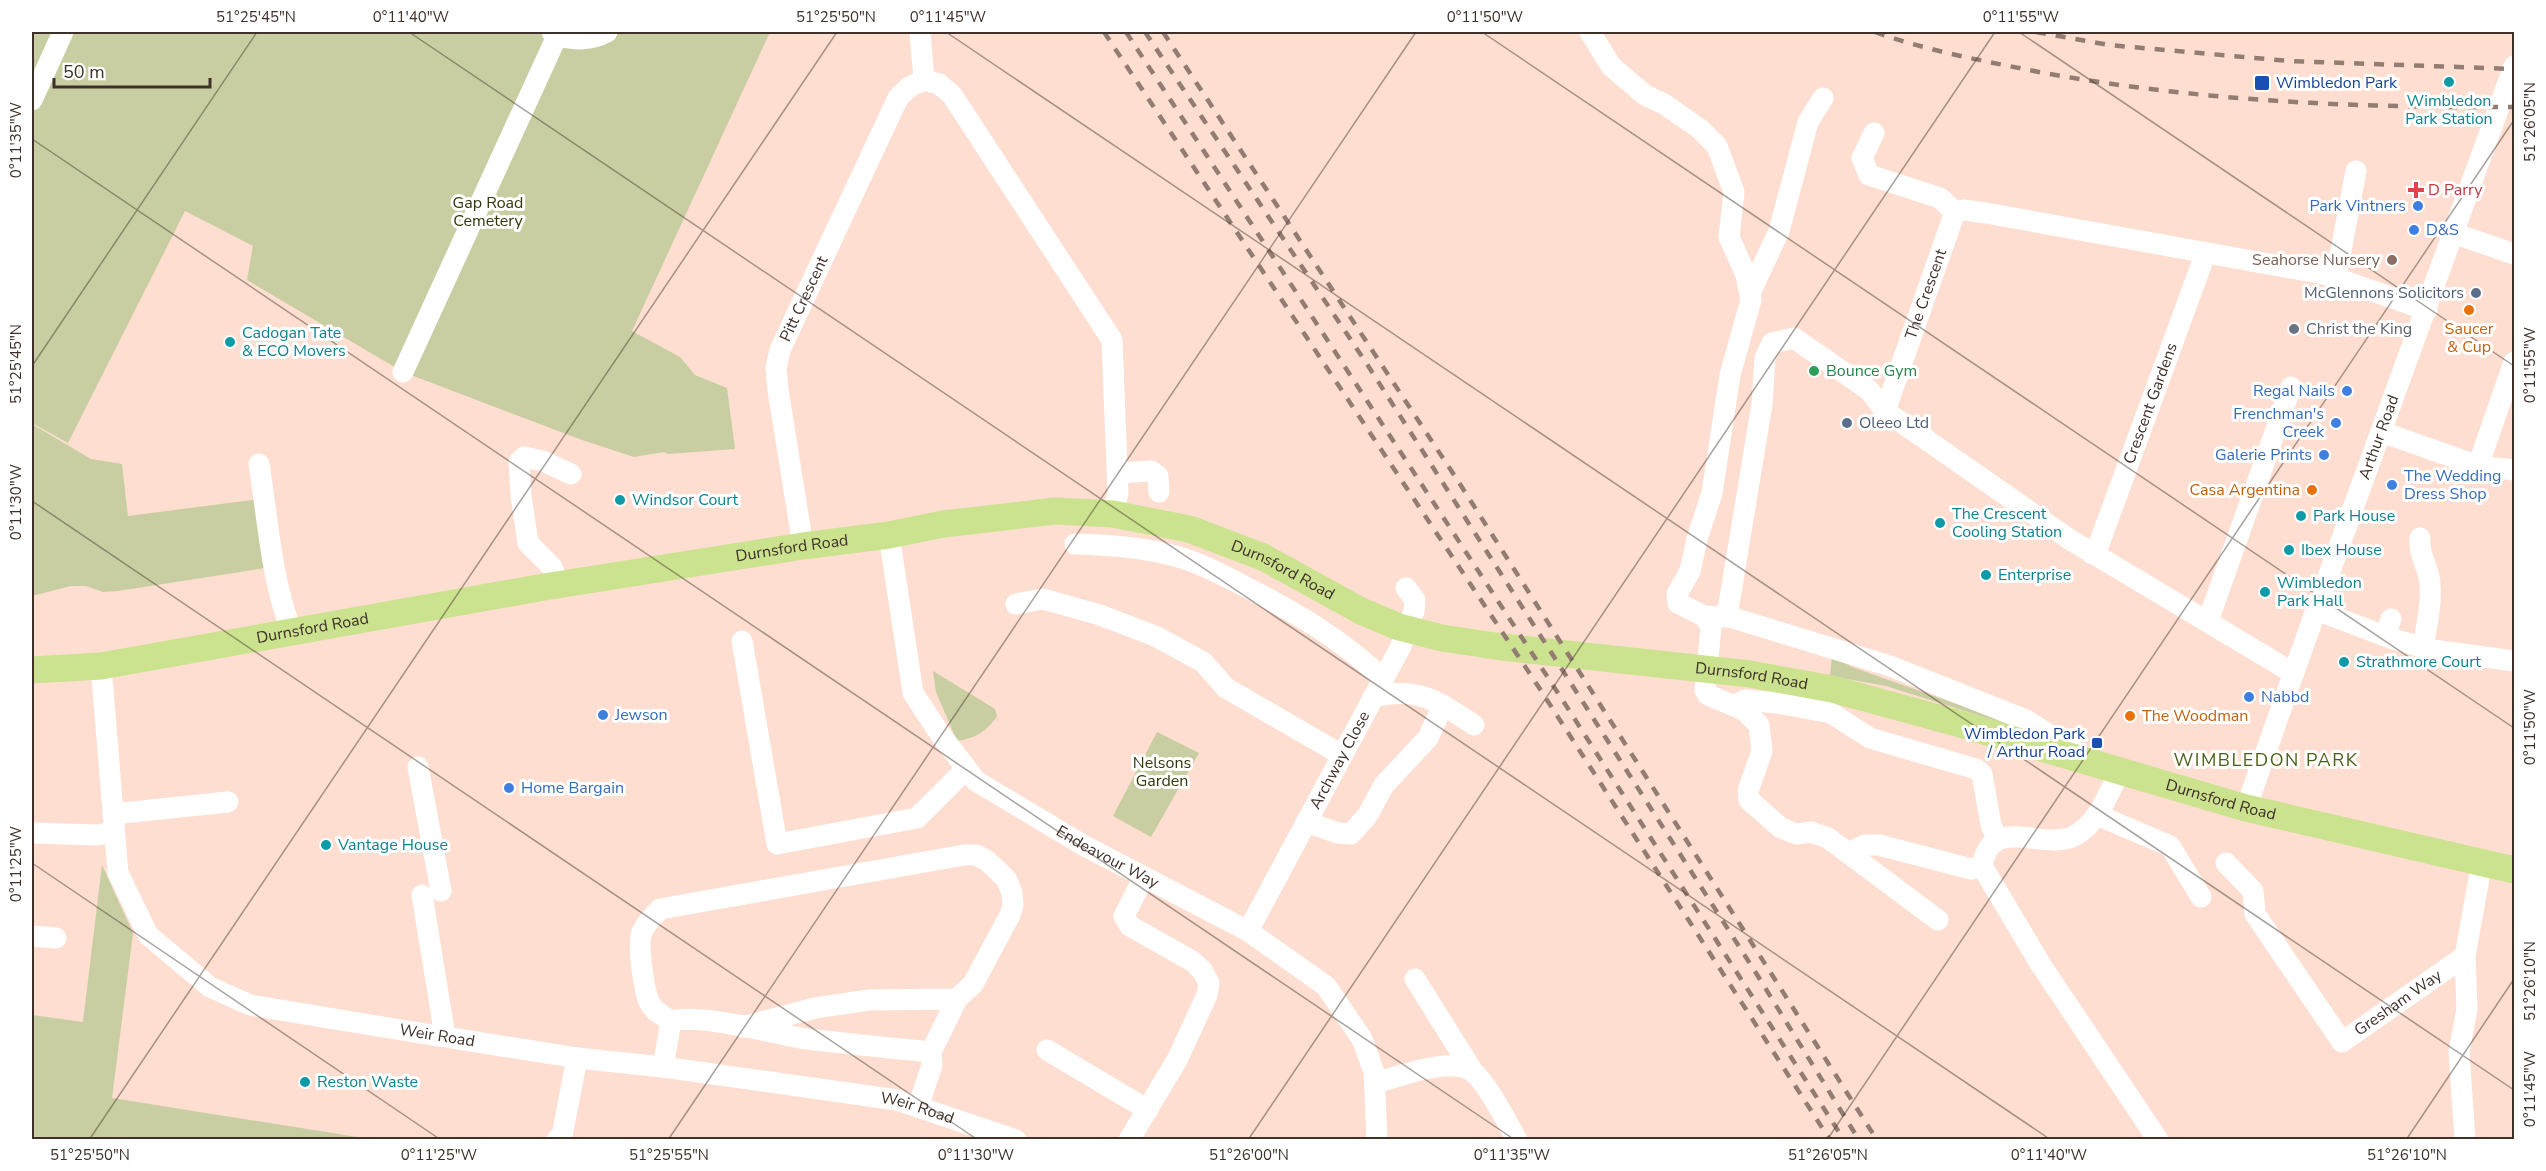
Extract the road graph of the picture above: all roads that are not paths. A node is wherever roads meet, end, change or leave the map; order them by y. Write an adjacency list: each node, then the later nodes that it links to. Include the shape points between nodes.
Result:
1 (63, 32): 9 (street)
2 (607, 32): 5 (street, via 578,40)
3 (920, 32): 7 (street)
4 (1590, 32): 17 (street, via 1611,66 1645,95 1700,129 1717,146 1734,192 1729,237)
5 (555, 34): 20 (street)
6 (2514, 66): 13 (street, Arthur Road)
7 (924, 80): 27 (street, via 939,84 952,95 1112,340); 34 (street, Pitt Crescent, via 898,98 780,350 776,368 778,390)
8 (1823, 98): 17 (street, via 1808,122 1779,231)
9 (32, 100)
10 (1874, 133): 12 (street, via 1862,158 1869,175 1940,198)
11 (2356, 171): 16 (street)
12 (1954, 212): 14 (street, via 1986,213); 22 (street, The Crescent)
13 (2453, 233): 15 (street); 18 (street, Arthur Road)
14 (2204, 252): 16 (street); 35 (street, Crescent Gardens, via 2099,544)
15 (2514, 254)
16 (2336, 277): 18 (street)
17 (1750, 293): 40 (street, via 1730,375 1712,493 1690,571 1677,594 1678,603)
18 (2427, 310): 23 (street, Arthur Road)
19 (2514, 362): 25 (street)
20 (403, 372)
21 (2291, 387): 42 (street)
22 (1886, 411): 35 (street); 41 (street, via 1869,390 1794,338 1772,344 1765,357 1762,404 1728,610)
23 (2382, 432): 25 (street); 39 (street, Arthur Road)
24 (258, 464): 43 (street, via 273,567)
25 (2478, 466): 26 (street)
26 (2514, 470)
27 (1118, 473): 29 (street, via 1151,471 1158,476); 30 (street)
28 (571, 474): 36 (street, via 543,461 524,457 519,462 528,543 552,567)
29 (1159, 492)
30 (1113, 514): 31 (main road, Durnsford Road, via 1055,510); 56 (main road, Durnsford Road, via 1189,529 1263,557 1361,611 1399,627 1442,638 1750,674 1832,689)
31 (889, 535): 34 (main road, Durnsford Road); 58 (street, Endeavour Way, via 913,693)
32 (2420, 538): 45 (street, via 2419,551 2431,585)
33 (1075, 544): 50 (street, via 1127,546 1177,556 1225,576 1291,610 1361,657)
34 (803, 546): 36 (main road, Durnsford Road)
35 (2092, 554): 42 (street)
36 (559, 585): 43 (main road, Durnsford Road)
37 (1406, 588): 50 (street, Archway Close, via 1415,600 1414,611)
38 (1016, 604): 55 (street, via 1044,599 1155,636 1203,662 1226,688)
39 (2316, 610): 45 (street, via 2388,627); 49 (street, Arthur Road)
40 (1704, 616): 41 (street); 53 (street, via 1711,627 1705,690)
41 (1730, 617): 56 (street, via 1890,666 2018,717)
42 (2208, 621): 49 (street)
43 (292, 633): 47 (main road, Durnsford Road)
44 (742, 641): 58 (street, via 777,844 917,818)
45 (2422, 647): 46 (street)
46 (2514, 661)
47 (101, 666): 48 (main road, Durnsford Road); 64 (street, Weir Road)
48 (32, 670)
49 (2293, 673): 61 (street, Arthur Road)
50 (1383, 678): 51 (street, Archway Close)
51 (1373, 697): 52 (street, via 1416,693); 55 (street, Archway Close)
52 (1443, 705): 54 (street); 63 (street, via 1428,738 1383,784 1367,816 1351,834)
53 (1734, 706): 66 (street, via 1746,700 1831,713 1870,738 1976,769 1982,774 1991,825); 67 (street, via 1759,725 1762,752 1748,791 1749,800 1781,828 1828,838)
54 (1474, 725)
55 (1342, 755): 63 (street, Archway Close)
56 (2094, 762): 59 (main road, Durnsford Road)
57 (418, 767): 83 (street)
58 (966, 769): 72 (street, Endeavour Way, via 976,781)
59 (2120, 770): 61 (main road, Durnsford Road); 62 (street)
60 (228, 802): 64 (street)
61 (2246, 808): 68 (main road, Durnsford Road)
62 (2097, 815): 66 (street, via 2074,836); 73 (street, via 2170,846)
63 (1306, 822): 75 (street, Archway Close)
64 (113, 823): 65 (street, via 97,835); 83 (street, Weir Road, via 118,873 148,935 210,987 250,1005)
65 (32, 833)
66 (1998, 840): 70 (street, via 1984,851)
67 (1849, 853): 70 (street, via 1865,844 1879,845 1971,869); 74 (street)
68 (2482, 862): 71 (main road, Durnsford Road); 78 (street)
69 (2226, 863): 78 (street, Gresham Way, via 2253,891 2254,914 2342,1042)
70 (1982, 866): 97 (street, via 2040,965)
71 (2514, 870)
72 (1144, 877): 75 (street, Endeavour Way); 91 (street, via 1124,916 1130,926 1192,961 1209,983 1208,995 1177,1060)
73 (2201, 897)
74 (1938, 920)
75 (1248, 931): 89 (street, Endeavour Way, via 1326,986 1362,1039)
76 (32, 936): 77 (street)
77 (56, 938)
78 (2465, 956): 98 (street, via 2467,1008 2459,1052)
79 (1415, 979): 88 (street)
80 (957, 999): 81 (street, via 973,984 1013,905 1007,880 976,855 660,909 642,932 639,947 650,1003); 82 (street, via 858,1002); 85 (street)
81 (671, 1021): 82 (street); 87 (street)
82 (742, 1027): 85 (street, via 806,1039)
83 (445, 1036): 86 (street, Weir Road)
84 (1047, 1050): 91 (street)
85 (931, 1052): 90 (street, via 932,1065)
86 (577, 1058): 87 (street, Weir Road); 92 (street)
87 (663, 1067): 90 (street, Weir Road, via 897,1100)
88 (1472, 1070): 89 (street, via 1443,1066); 96 (street)
89 (1375, 1083): 95 (street, Endeavour Way)
90 (918, 1107): 93 (street, Weir Road)
91 (1148, 1110): 94 (street)
92 (561, 1138)
93 (1016, 1140)
94 (1129, 1140)
95 (1377, 1140)
96 (1517, 1140)
97 (2158, 1140)
98 (2465, 1140)

